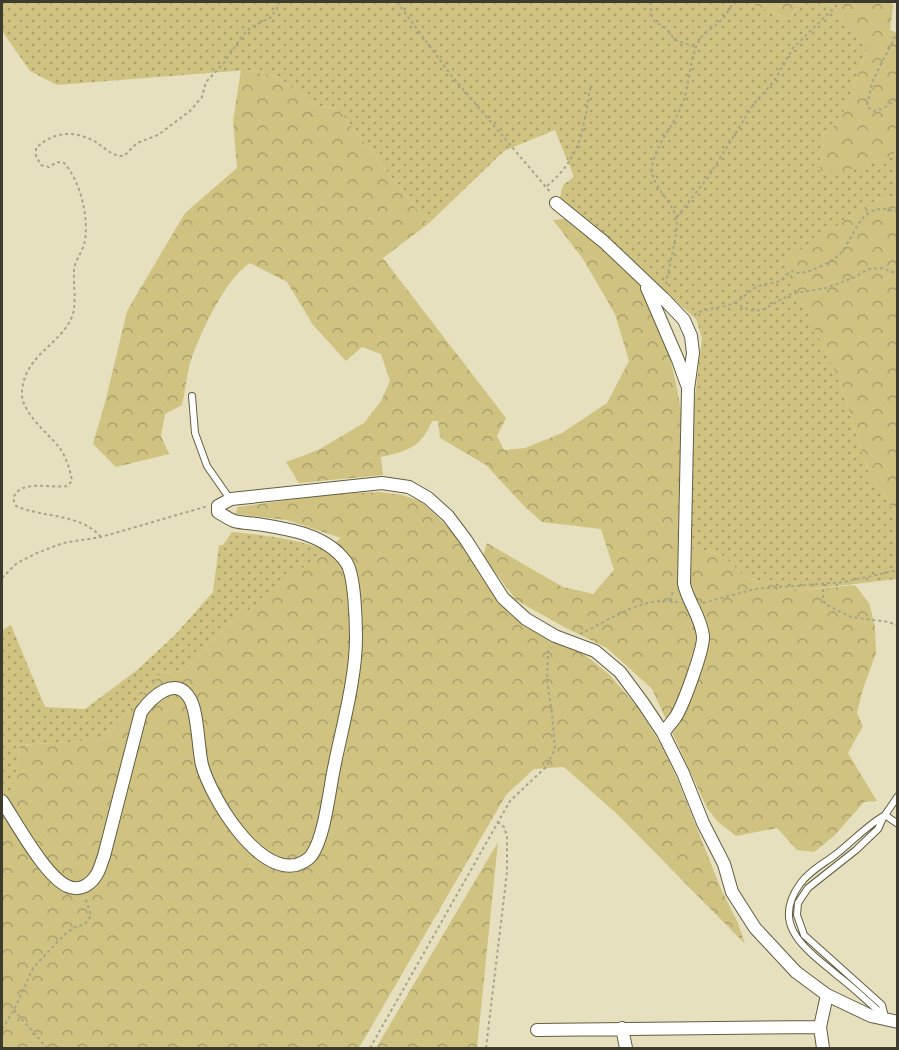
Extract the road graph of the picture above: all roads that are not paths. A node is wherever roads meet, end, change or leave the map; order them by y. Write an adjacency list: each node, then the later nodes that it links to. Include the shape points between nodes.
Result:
1 (556, 203): 2 (street)
2 (639, 276): 3 (street, via 651,294); 3 (street, via 684,321 691,336)
3 (688, 389): 6 (street, via 684,584 703,637 676,717)
4 (192, 396): 5 (lane, via 195,433 207,466)
5 (231, 499): 6 (street, via 373,483 409,487 448,516 503,597 526,619 555,636 595,651 620,672); 8 (street, via 218,506 218,512 234,521 306,534 331,547 347,564 354,593 354,660 322,826 311,855 294,865 270,860 257,851 221,808 203,769 191,700 175,687 167,688 146,705 138,720 104,856 95,878 84,887 68,887 55,878)
6 (663, 733): 13 (street, via 724,864 732,892 755,928 796,972)
7 (897, 796): 9 (lane)
8 (2, 801)
9 (885, 815): 10 (lane); 11 (lane); 12 (lane, via 878,829 856,850)
10 (897, 824)
11 (801, 882): 12 (lane); 14 (lane, via 789,907 794,936)
12 (808, 888): 14 (lane, via 798,903 796,915 804,935 882,1005)
13 (827, 995): 14 (street, via 871,1016); 15 (street)
14 (891, 1020)
15 (820, 1027): 16 (street); 19 (street)
16 (622, 1028): 17 (street); 18 (street)
17 (537, 1030)
18 (626, 1048)
19 (823, 1048)

